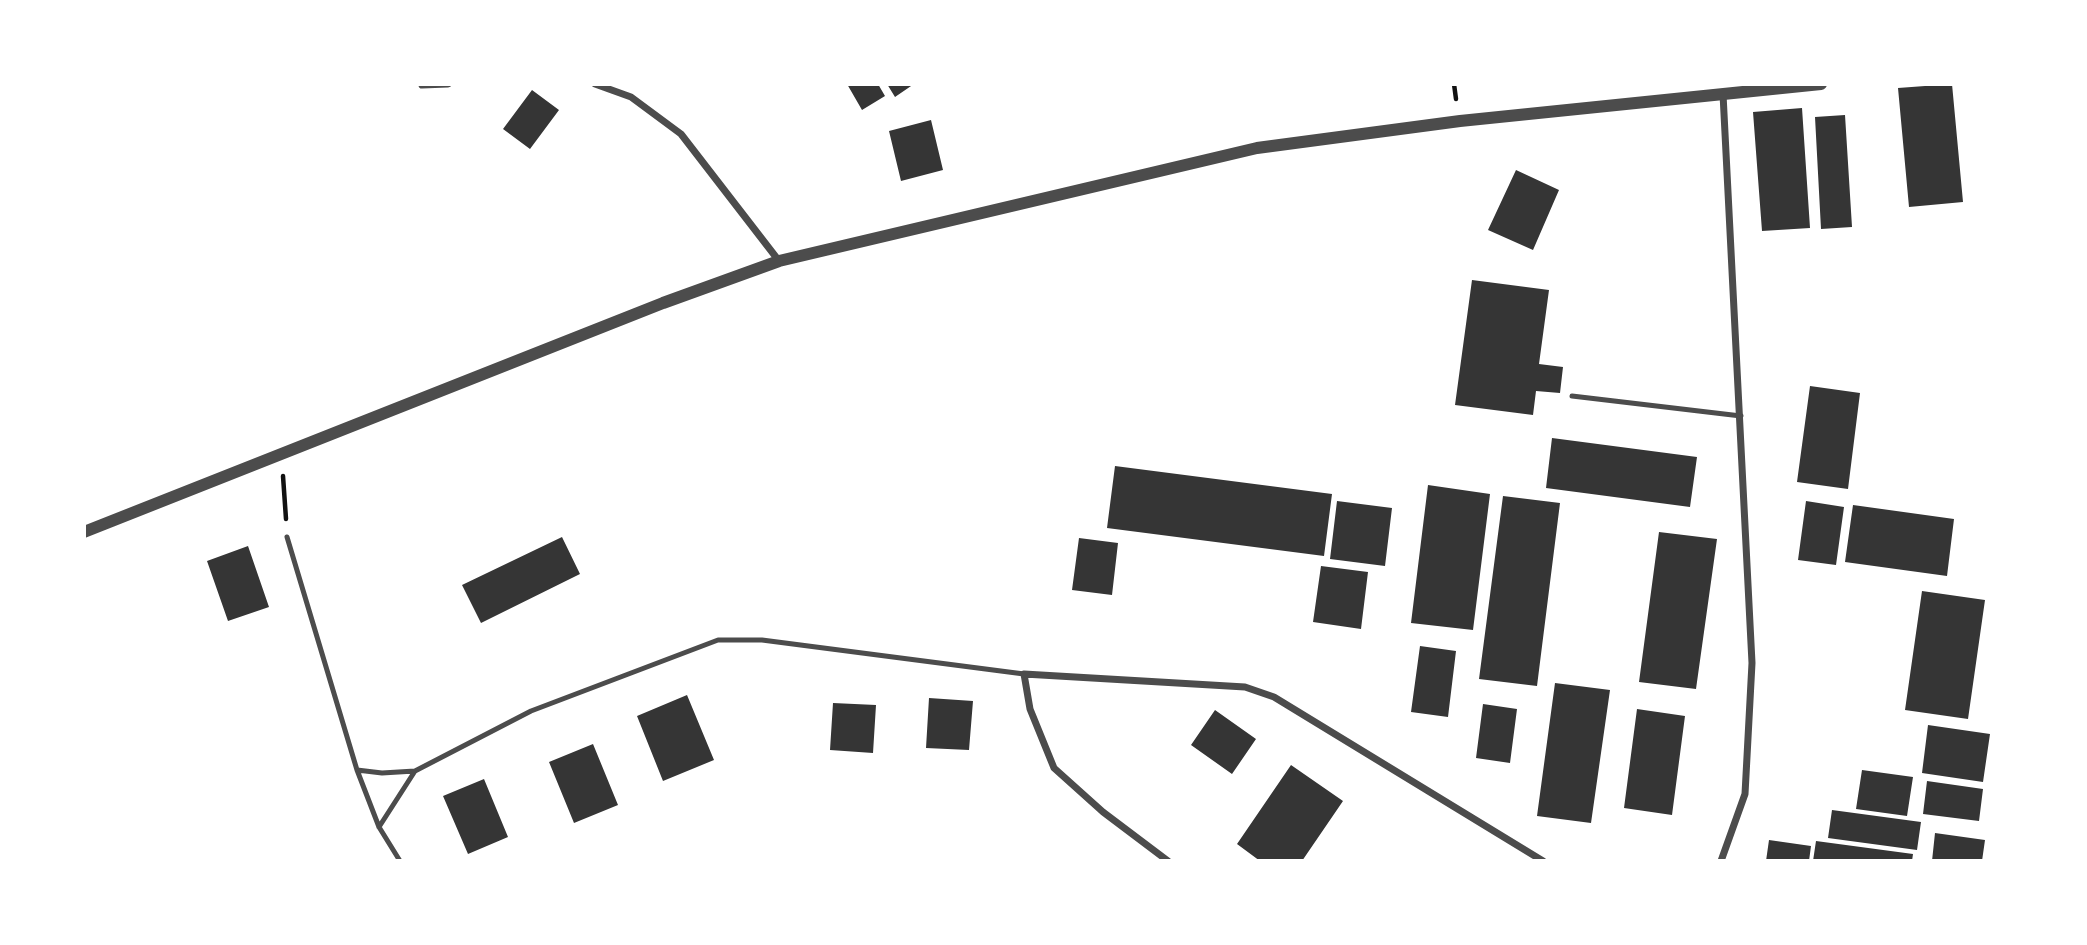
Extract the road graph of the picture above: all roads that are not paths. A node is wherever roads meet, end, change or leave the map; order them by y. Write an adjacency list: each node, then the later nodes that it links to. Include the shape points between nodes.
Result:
1 (448, 84): 4 (street)
2 (595, 84): 6 (street, via 631,97 681,134)
3 (1821, 84): 5 (street)
4 (422, 85)
5 (1723, 93): 6 (street, via 1257,148); 8 (street)
6 (779, 261): 9 (street, via 650,307)
7 (1572, 396): 8 (lane)
8 (1741, 416): 18 (street, via 1752,663 1745,794)
9 (84, 532)
10 (287, 537): 12 (lane)
11 (1024, 674): 13 (lane, via 762,640 718,640 531,712); 16 (street, via 1030,709 1054,768); 17 (street, via 1245,687 1265,694)
12 (357, 770): 13 (lane); 14 (lane)
13 (415, 771): 14 (lane)
14 (379, 827): 15 (lane)
15 (400, 861)
16 (1168, 861)
17 (1543, 861)
18 (1721, 861)

